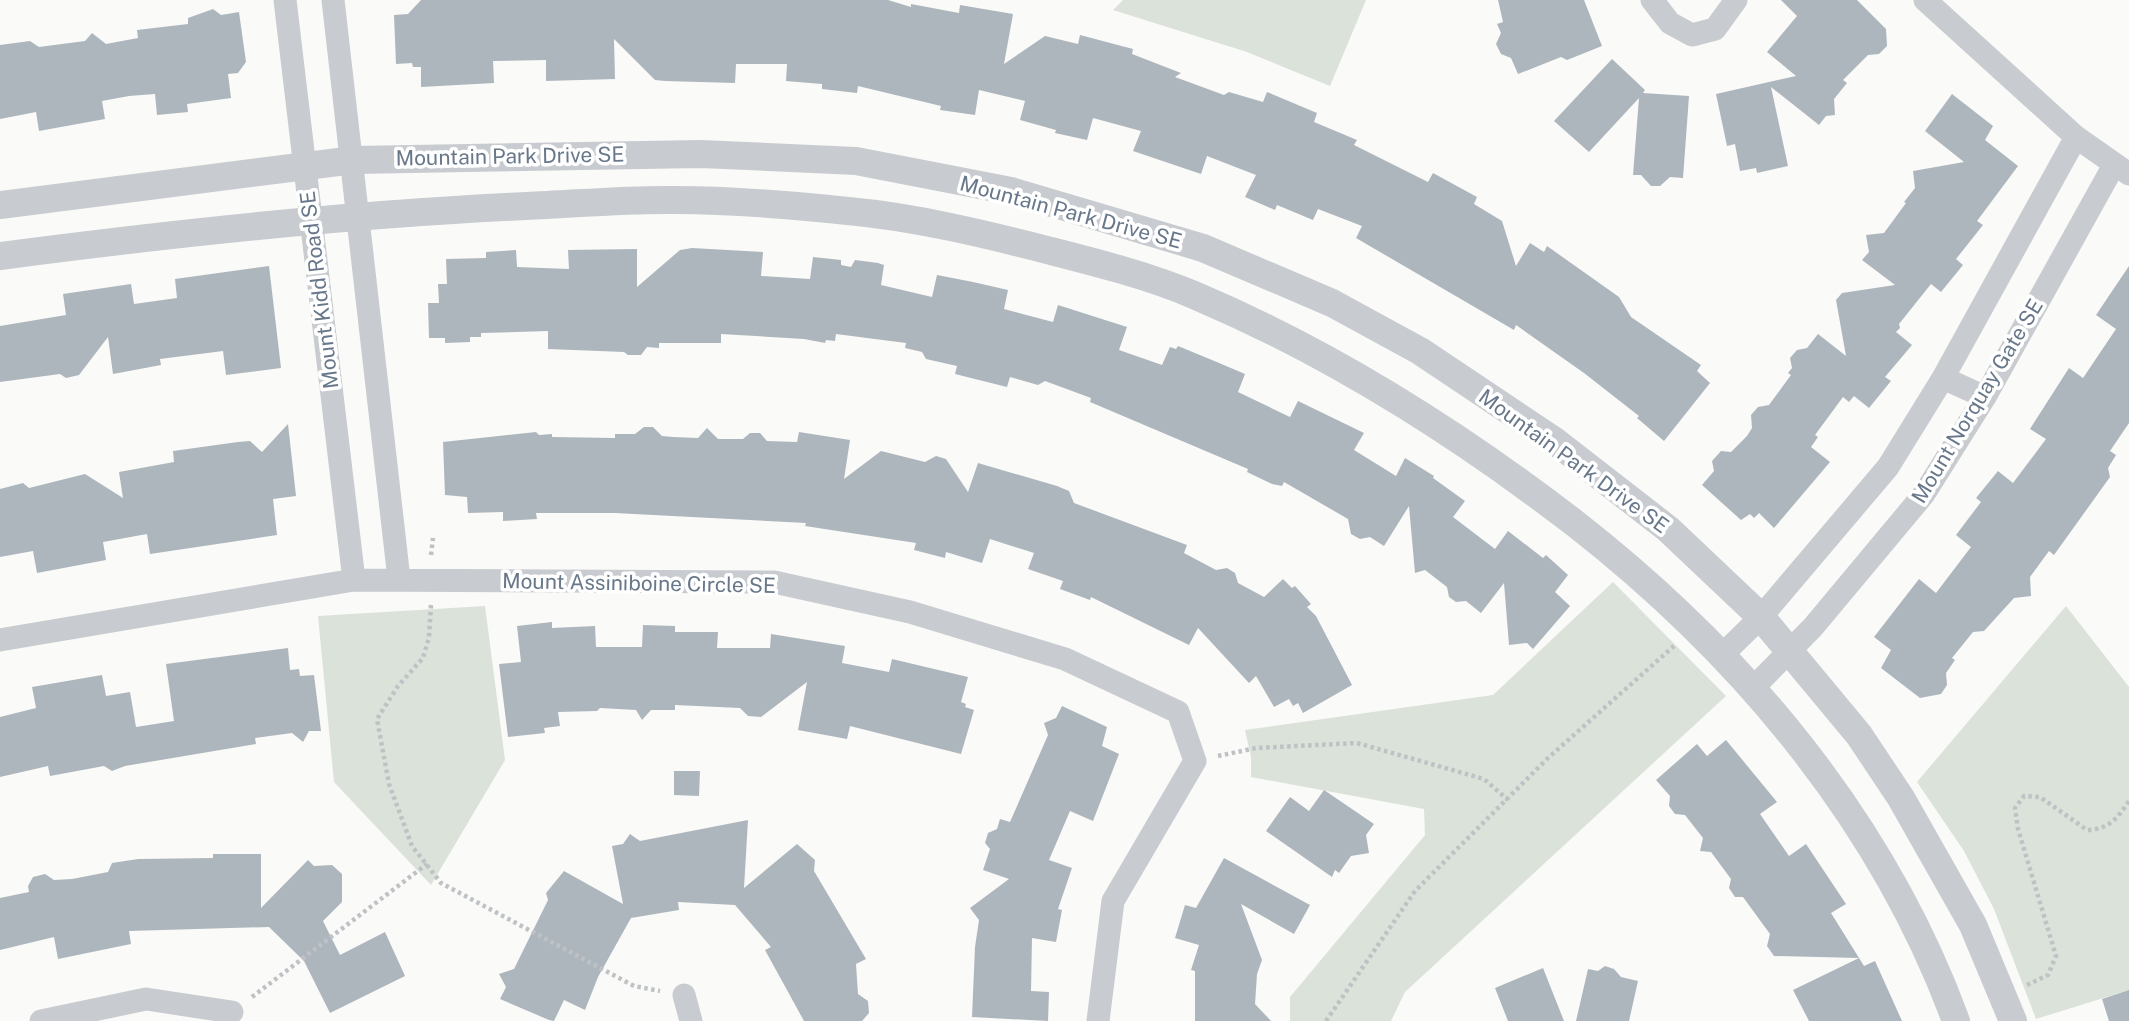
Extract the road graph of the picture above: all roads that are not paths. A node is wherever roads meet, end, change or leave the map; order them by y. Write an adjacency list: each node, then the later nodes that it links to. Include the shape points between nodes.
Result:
1 (285, 0): 8 (street, Mount Kidd Road SE)
2 (333, 0): 7 (street)
3 (1652, 0): 4 (street, via 1671,23 1692,35 1715,29)
4 (1736, 0)
5 (1924, 0): 6 (street)
6 (2076, 137): 9 (street); 14 (street, Mount Norquay Gate SE)
7 (354, 160): 8 (street, Mountain Park Drive SE); 11 (street); 18 (street, Mountain Park Drive SE, via 701,154 856,161 1011,191 1190,244 1332,303 1420,351 1556,442 1648,513)
8 (304, 164): 10 (street, Mountain Park Drive SE); 12 (street, Mount Kidd Road SE)
9 (2122, 170): 15 (street, Mount Norquay Gate SE)
10 (0, 205)
11 (360, 216): 12 (street, Mountain Park Drive SE); 16 (street); 21 (street, Mountain Park Drive SE, via 675,200 852,211 1004,239 1190,293 1392,396 1519,480 1626,564)
12 (310, 220): 13 (street, Mountain Park Drive SE); 17 (street, Mount Kidd Road SE)
13 (0, 256)
14 (1943, 378): 15 (street); 18 (street, Mount Norquay Gate SE, via 1888,467)
15 (1985, 397): 20 (street, Mount Norquay Gate SE, via 1924,494)
16 (399, 579): 17 (street, Mount Assiniboine Circle SE); 27 (street, Mount Assiniboine Circle SE, via 774,582 910,612 1065,659 1178,712 1195,761 1113,901)
17 (354, 580): 19 (street, Mount Assiniboine Circle SE)
18 (1761, 617): 20 (street, Mountain Park Drive SE); 21 (street, Mount Norquay Gate SE)
19 (0, 640)
20 (1790, 653): 22 (street, Mount Norquay Gate SE); 29 (street, Mountain Park Drive SE, via 1859,735 1901,797 1973,925)
21 (1721, 656): 22 (street, Mountain Park Drive SE)
22 (1752, 689): 28 (street, Mountain Park Drive SE, via 1818,766 1858,824 1930,957)
23 (684, 995): 26 (street)
24 (232, 1012): 25 (street, via 146,999)
25 (41, 1021)
26 (691, 1021)
27 (1098, 1021)
28 (1956, 1021)
29 (2012, 1021)

